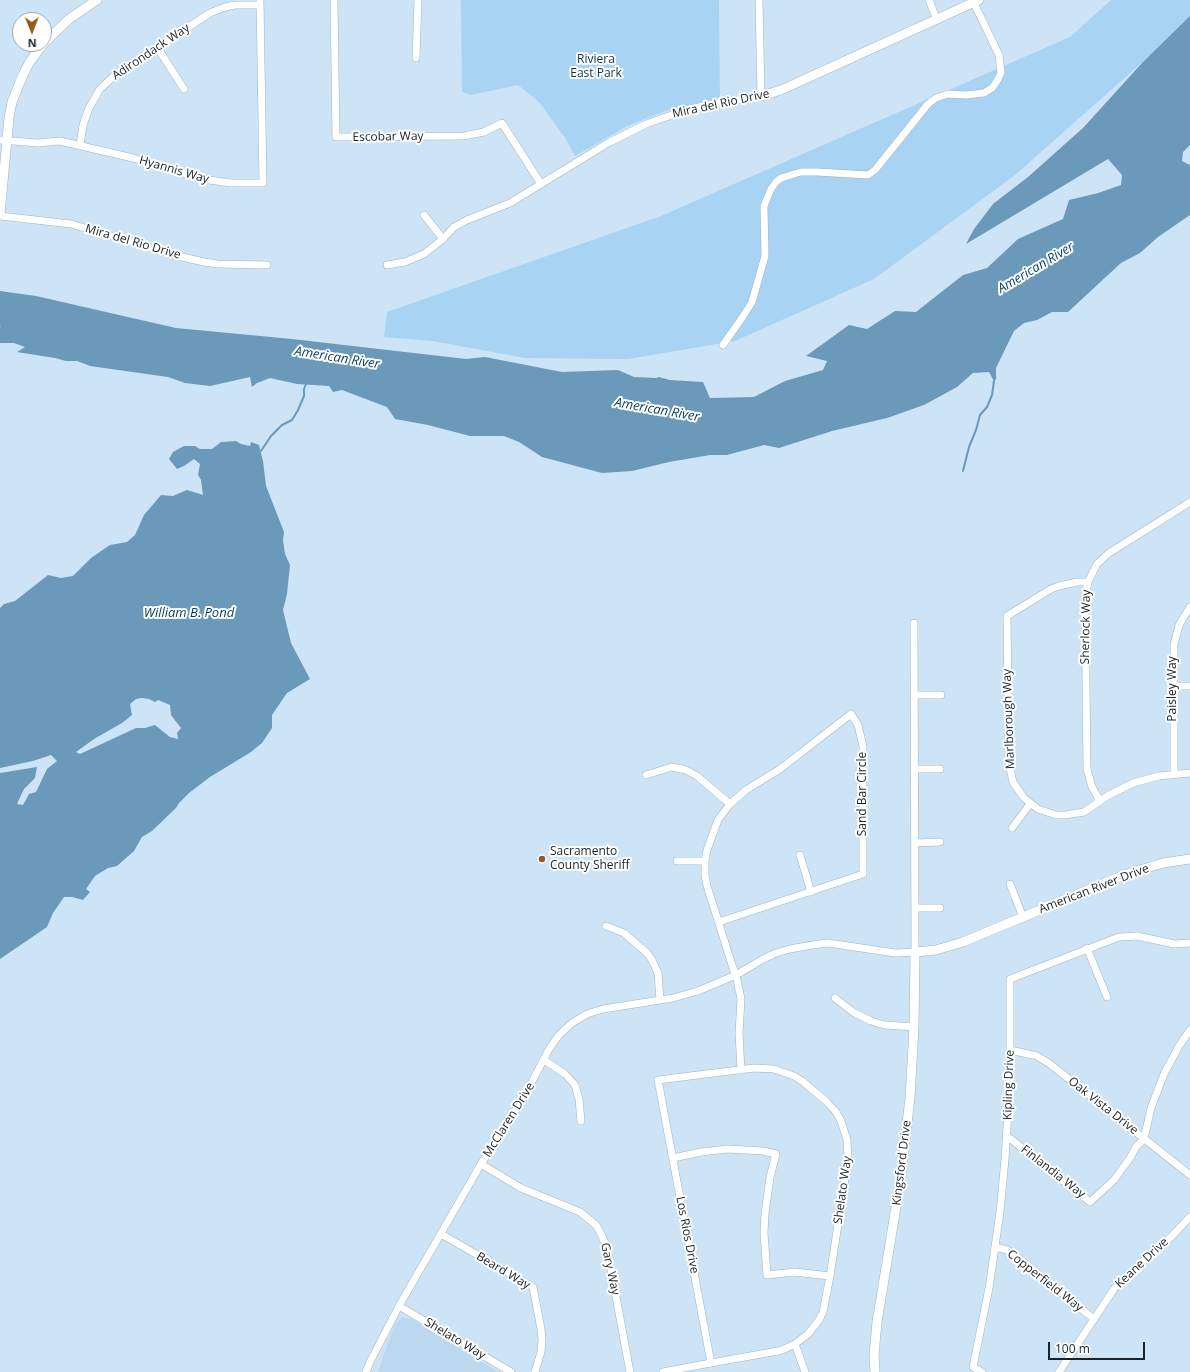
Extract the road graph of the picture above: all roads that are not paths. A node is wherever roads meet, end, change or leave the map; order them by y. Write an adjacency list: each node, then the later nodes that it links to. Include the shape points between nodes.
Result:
1 (97, 0): 9 (street, via 69,19)
2 (334, 0): 17 (street, Escobar Way, via 336,137 464,136 484,132 502,123)
3 (418, 0): 12 (street)
4 (760, 0): 14 (street)
5 (929, 0): 8 (street)
6 (976, 1): 8 (street, Mira del Rio Drive); 23 (street, via 999,55 1001,73 992,88 984,93 948,94 936,98 928,104 875,170 868,175 801,172 776,182 764,206 765,256 752,302)
7 (260, 3): 10 (street, Adirondack Way, via 210,13); 16 (street, Hyannis Way, via 263,183 231,184 202,179)
8 (937, 20): 14 (street, Mira del Rio Drive, via 781,90)
9 (52, 35)
10 (157, 47): 13 (street); 16 (street, Adirondack Way, via 116,74 100,89 86,116)
11 (37, 52): 15 (street, via 17,87)
12 (416, 58)
13 (184, 89)
14 (761, 96): 17 (street, Mira del Rio Drive, via 686,110 646,124 608,143)
15 (3, 140): 16 (street, Hyannis Way, via 38,143 60,141); 18 (street)
16 (80, 145)
17 (541, 184): 20 (street, Mira del Rio Drive, via 510,203 454,227)
18 (0, 215): 21 (street, Mira del Rio Drive, via 70,224 204,262)
19 (424, 215): 20 (street)
20 (443, 239): 22 (street, Mira del Rio Drive, via 414,259)
21 (267, 265)
22 (387, 265)
23 (723, 345)
24 (1190, 502): 25 (street, Sherlock Way, via 1109,553 1098,564)
25 (1088, 582): 37 (street, Sherlock Way, via 1085,598 1087,769 1092,787); 39 (street, Marlborough Way, via 1077,582 1051,589 1007,616 1010,773 1015,786)
26 (1190, 607): 28 (street, Paisley Way, via 1183,616 1176,635 1173,650)
27 (914, 623): 30 (street)
28 (1173, 686): 29 (street); 35 (street, Paisley Way)
29 (1190, 686)
30 (914, 695): 31 (street); 32 (street)
31 (941, 695)
32 (915, 769): 33 (street); 41 (street)
33 (940, 769)
34 (1190, 773): 35 (street, Marlborough Way)
35 (1174, 774): 37 (street, Marlborough Way, via 1133,783)
36 (646, 775): 38 (street, via 672,767 686,770)
37 (1100, 801): 39 (street, Marlborough Way, via 1084,812 1065,816 1046,813)
38 (730, 804): 46 (street, Sand Bar Circle, via 718,820); 48 (street, Sand Bar Circle, via 851,714 858,725 863,746 864,874)
39 (1030, 804): 40 (street)
40 (1012, 828)
41 (915, 842): 42 (street); 49 (street)
42 (940, 842)
43 (800, 854): 48 (street)
44 (1190, 859): 51 (street, American River Drive, via 1135,871)
45 (677, 861): 46 (street)
46 (705, 861): 52 (street, Sand Bar Circle, via 707,886)
47 (1010, 884): 51 (street)
48 (810, 892): 52 (street, Sand Bar Circle)
49 (915, 908): 50 (street); 56 (street)
50 (940, 908)
51 (1022, 917): 56 (street, American River Drive, via 963,942 936,950)
52 (719, 922): 57 (street)
53 (606, 926): 60 (street, via 624,933 647,953 658,973)
54 (1190, 943): 55 (street, Kipling Drive, via 1174,944 1147,937 1128,936 1110,939)
55 (1087, 948): 58 (street); 63 (street, Kipling Drive, via 1010,979)
56 (915, 952): 57 (street, American River Drive, via 895,953 828,943 812,944 776,953); 61 (street, Kingsford Drive)
57 (736, 975): 60 (street, McClaren Drive, via 698,991); 65 (street, via 741,999)
58 (1107, 997)
59 (835, 998): 61 (street, via 853,1012 871,1021 885,1025)
60 (660, 1000): 64 (street, McClaren Drive, via 603,1009 581,1017 559,1035)
61 (914, 1027): 87 (street, Kingsford Drive, via 910,1098 900,1183 877,1322)
62 (1190, 1030): 69 (street, Finlandia Way, via 1164,1074 1151,1108)
63 (1010, 1050): 68 (street, Kipling Drive); 69 (street, Oak Vista Drive, via 1041,1059)
64 (544, 1060): 67 (street, via 566,1074 575,1085); 71 (street, McClaren Drive, via 517,1110)
65 (741, 1070): 66 (street, Shelato Way, via 658,1080); 76 (street, Shelato Way, via 769,1068 794,1076 826,1101 841,1121 847,1140 848,1160)
66 (663, 1107): 70 (street, Los Rios Drive)
67 (581, 1121)
68 (1007, 1136): 69 (street, Finlandia Way, via 1090,1202 1114,1180); 75 (street, Kipling Drive)
69 (1144, 1139): 72 (street, Oak Vista Drive)
70 (673, 1158): 76 (street, via 701,1152 742,1149 776,1154 765,1214 767,1275 795,1272); 80 (street, Los Rios Drive)
71 (481, 1164): 74 (street, McClaren Drive); 84 (street, Gary Way, via 521,1188 580,1212 596,1226 607,1248)
72 (1190, 1175)
73 (1190, 1217): 78 (street, Keane Drive, via 1123,1279)
74 (441, 1234): 77 (street, McClaren Drive); 83 (street, Beard Way, via 533,1287 542,1340)
75 (995, 1247): 78 (street, Copperfield Way, via 1015,1255); 88 (street, Kipling Drive, via 973,1367)
76 (830, 1276): 79 (street, Shelato Way, via 819,1320 808,1334)
77 (400, 1306): 81 (street, McClaren Drive); 82 (street, Shelato Way)
78 (1094, 1319): 89 (street, Keane Drive)
79 (795, 1344): 80 (street, Shelato Way, via 778,1351); 86 (street)
80 (711, 1363): 85 (street, Shelato Way)
81 (366, 1372)
82 (511, 1372)
83 (535, 1372)
84 (630, 1372)
85 (663, 1372)
86 (804, 1372)
87 (875, 1372)
88 (982, 1372)
89 (1059, 1372)

